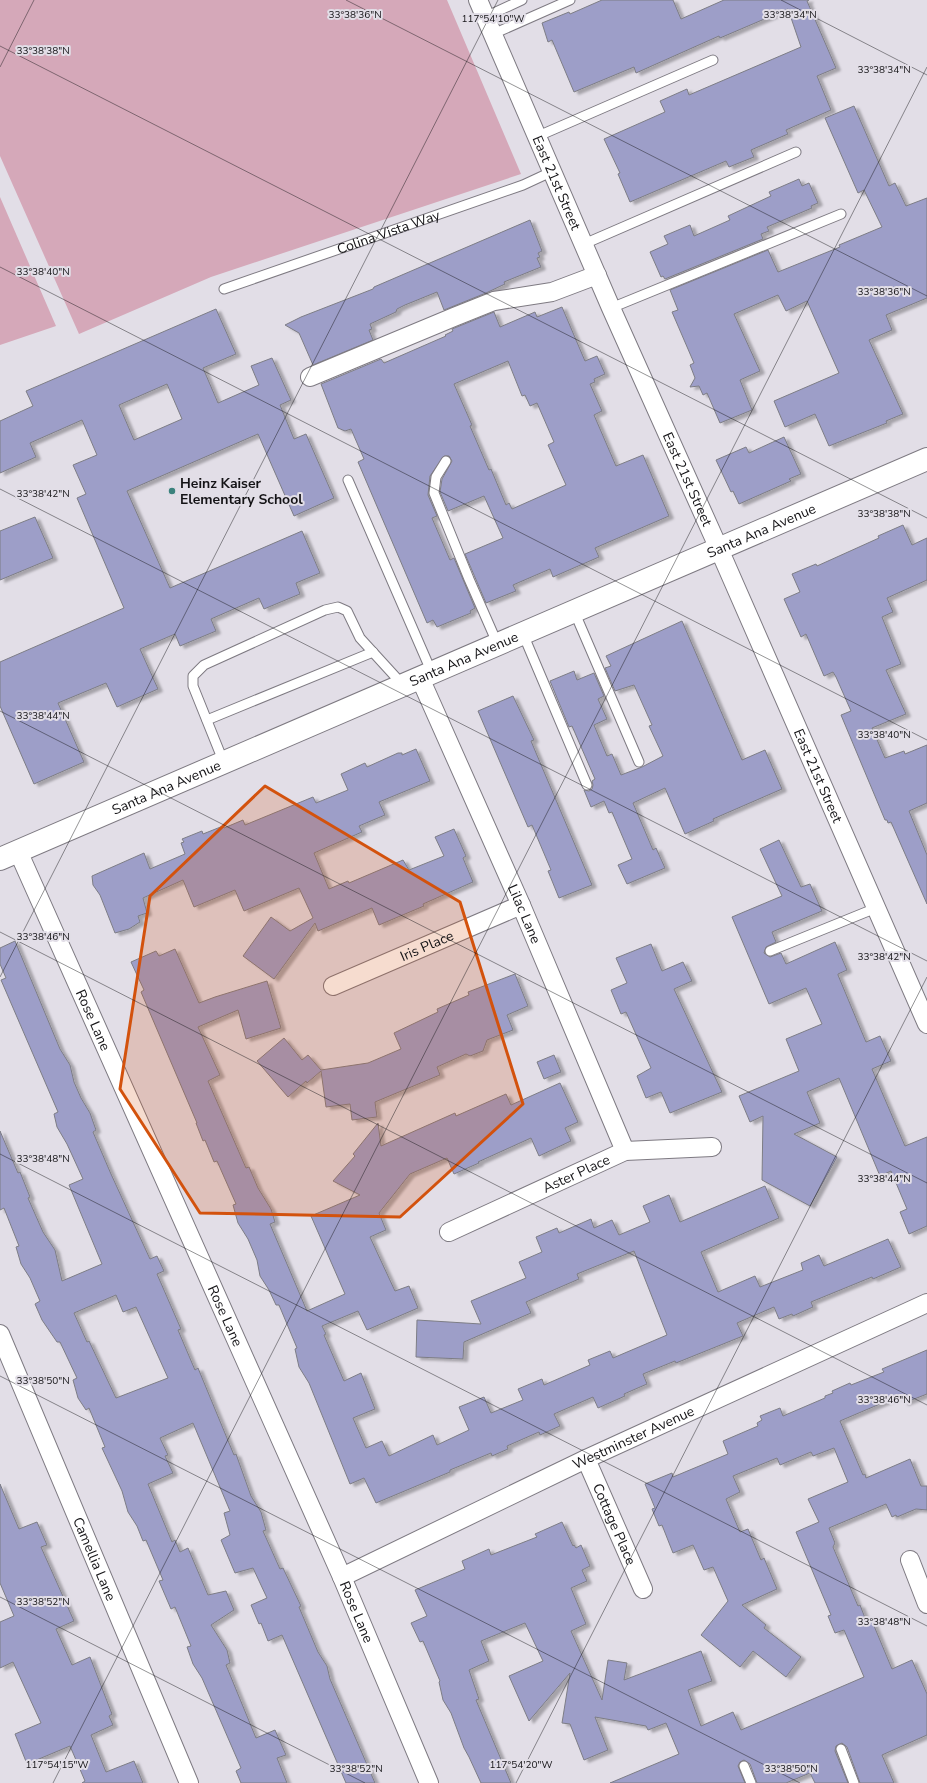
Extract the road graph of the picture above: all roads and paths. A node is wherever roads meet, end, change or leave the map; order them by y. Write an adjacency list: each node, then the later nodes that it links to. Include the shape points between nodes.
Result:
1 (478, 0): 4 (street, East 21st Street)
2 (522, 0): 4 (lane)
3 (570, 0): 5 (lane)
4 (485, 17): 5 (street, East 21st Street)
5 (493, 34): 7 (street, East 21st Street)
6 (713, 60): 7 (lane)
7 (536, 137): 9 (street, East 21st Street)
8 (796, 152): 11 (lane)
9 (551, 172): 11 (street, East 21st Street); 13 (lane, Colina Vista Way, via 523,185)
10 (841, 214): 14 (lane)
11 (584, 244): 12 (street, East 21st Street)
12 (597, 275): 14 (street, East 21st Street); 15 (street, via 552,292 494,302)
13 (224, 289)
14 (611, 308): 19 (street, East 21st Street)
15 (310, 377)
16 (927, 459): 19 (street, Santa Ana Avenue)
17 (446, 461): 22 (lane, via 436,478 434,493)
18 (348, 480): 24 (lane)
19 (719, 548): 20 (street, Santa Ana Avenue); 31 (street, East 21st Street)
20 (574, 611): 21 (street, Santa Ana Avenue); 26 (lane)
21 (523, 634): 22 (street, Santa Ana Avenue); 28 (lane)
22 (498, 644): 24 (street, Santa Ana Avenue)
23 (372, 652): 24 (lane); 25 (lane); 25 (lane, via 360,638 347,611 338,607 325,610 204,665 192,676 193,686)
24 (418, 679): 27 (street, Santa Ana Avenue); 30 (street, Lilac Lane)
25 (207, 720): 27 (lane)
26 (639, 762)
27 (224, 763): 29 (street, Santa Ana Avenue)
28 (587, 785)
29 (9, 855): 42 (street, Rose Lane)
30 (520, 905): 33 (street, Iris Place); 36 (street, Lilac Lane)
31 (876, 908): 32 (lane); 34 (street, East 21st Street)
32 (770, 951)
33 (333, 986)
34 (927, 1024)
35 (712, 1147): 36 (street, Aster Place)
36 (625, 1151): 37 (street, Aster Place)
37 (449, 1232)
38 (927, 1303): 40 (street, Westminster Avenue)
39 (0, 1334): 47 (street, Camellia Lane)
40 (586, 1460): 42 (street, Westminster Avenue); 43 (street, Cottage Place)
41 (910, 1560): 44 (street)
42 (342, 1577): 48 (street, Rose Lane)
43 (643, 1588)
44 (927, 1604)
45 (841, 1749): 50 (lane)
46 (744, 1766): 49 (lane)
47 (189, 1783)
48 (429, 1783)
49 (750, 1783)
50 (854, 1783)

